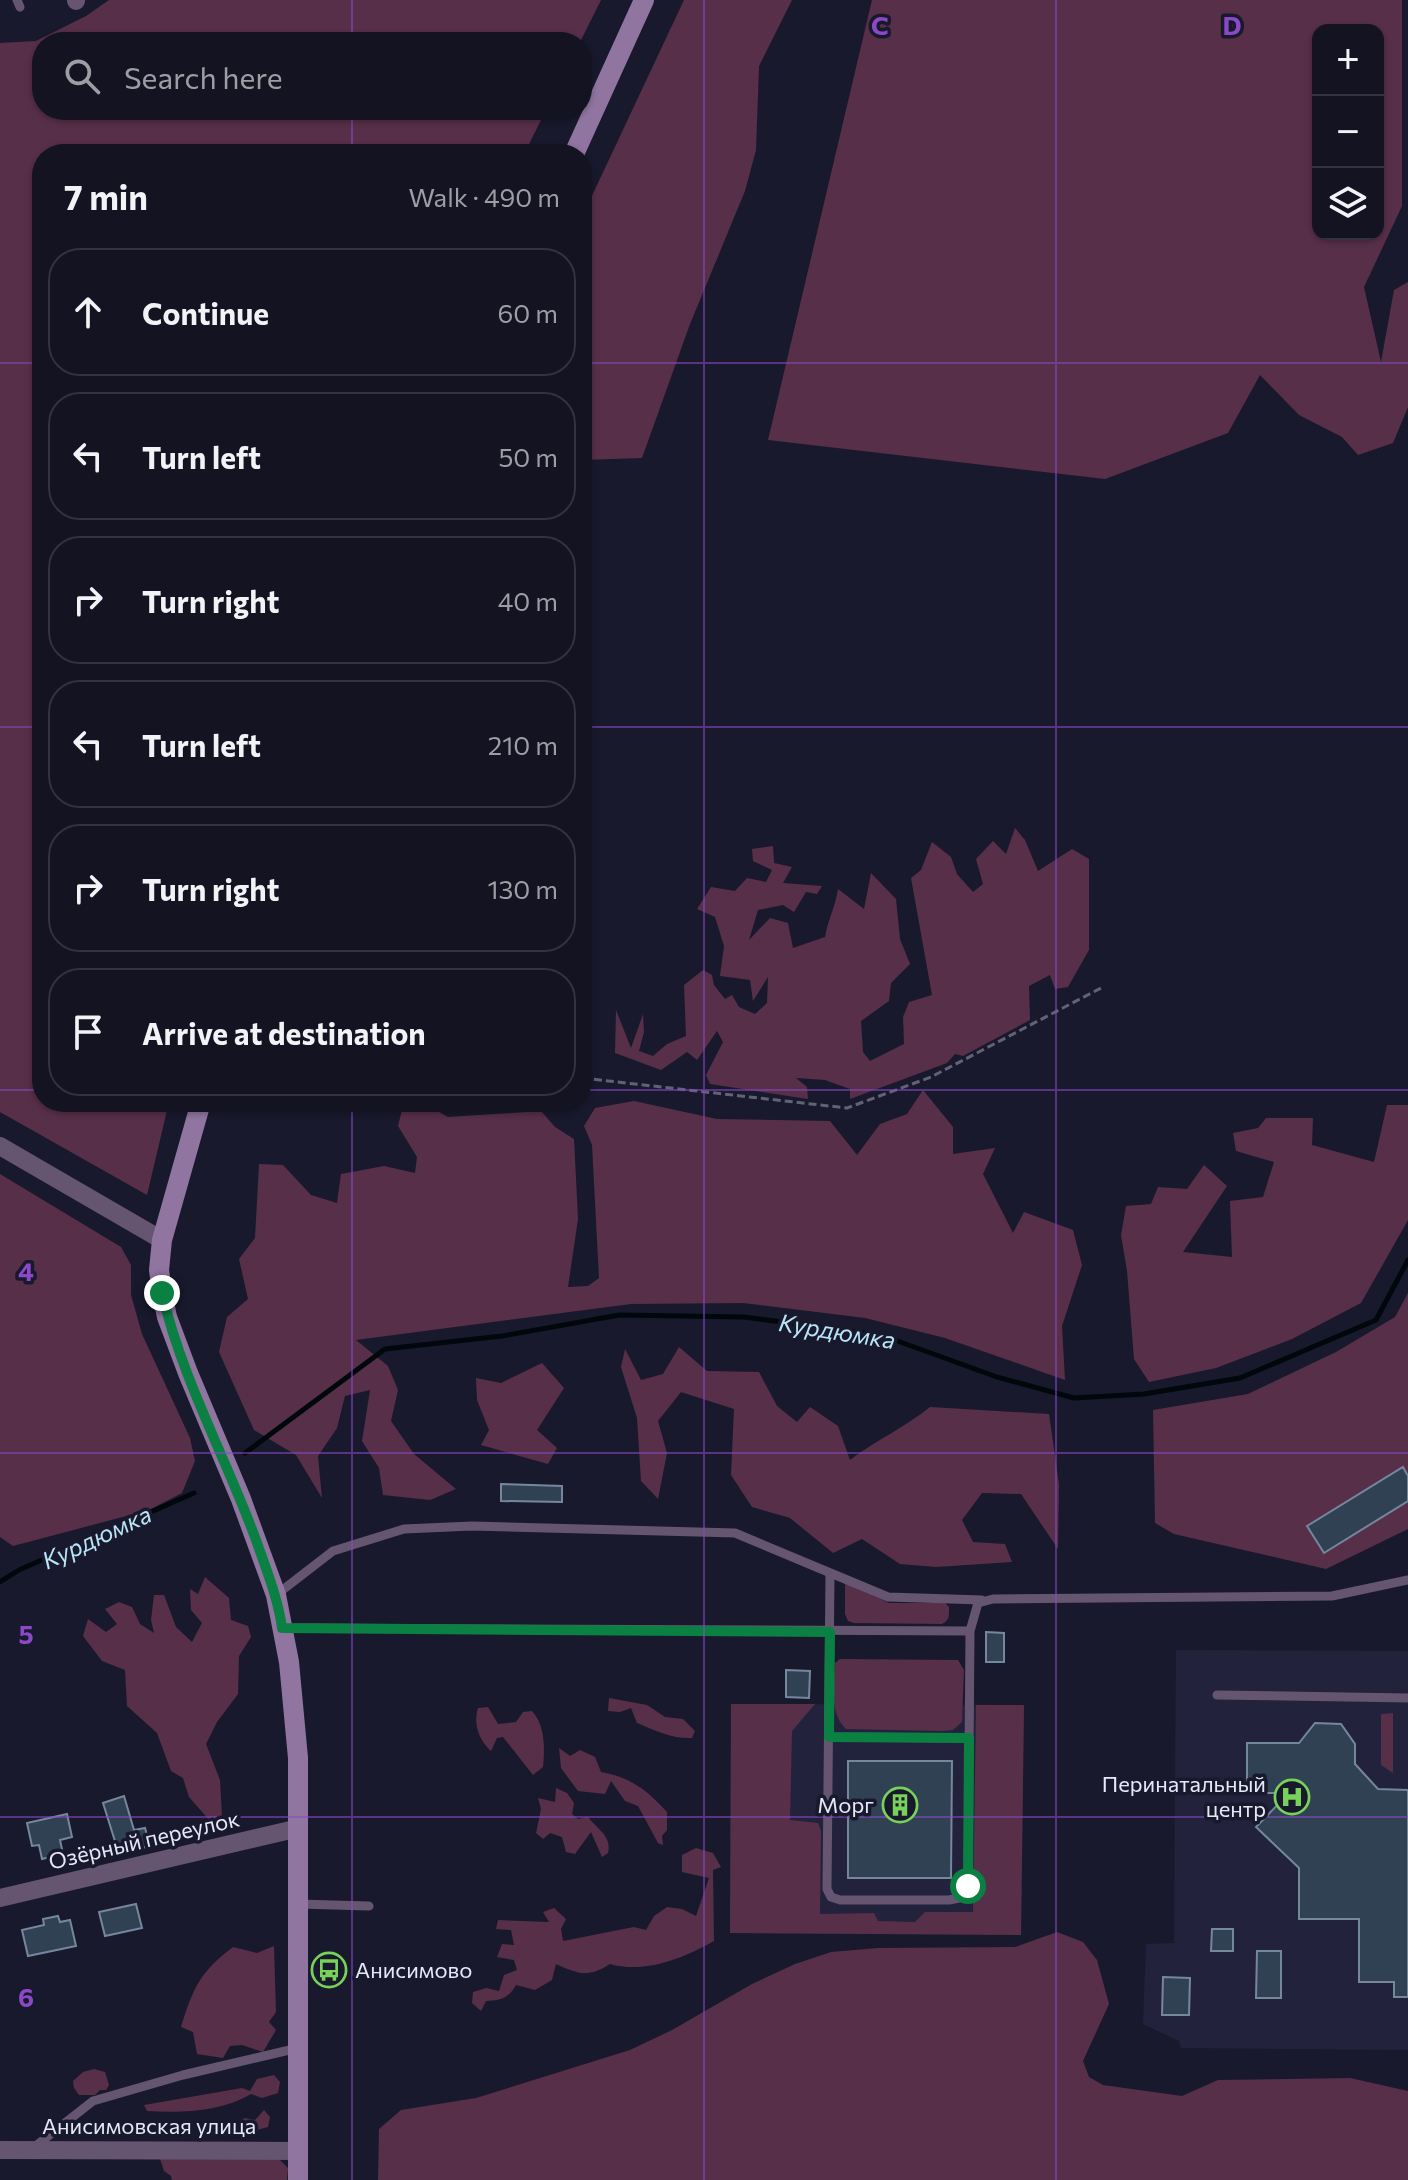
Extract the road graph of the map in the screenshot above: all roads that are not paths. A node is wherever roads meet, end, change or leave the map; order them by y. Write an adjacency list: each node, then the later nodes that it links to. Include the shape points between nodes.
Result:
1 (644, 0): 2 (main road)
2 (592, 114)
3 (589, 120): 4 (main road)
4 (579, 144)
5 (198, 1112): 7 (main road)
6 (0, 1146): 7 (street)
7 (162, 1240): 10 (main road, via 159,1270 167,1317)
8 (830, 1573): 10 (lane, via 735,1533 472,1526 404,1529 333,1551); 11 (lane, via 888,1597); 14 (lane)
9 (1408, 1580): 11 (lane, via 1332,1596)
10 (276, 1595): 12 (main road)
11 (985, 1600): 13 (lane, via 975,1609)
12 (282, 1628): 14 (lane); 19 (main road, via 296,1717)
13 (970, 1631): 14 (lane); 18 (lane)
14 (830, 1632): 17 (lane)
15 (1217, 1695): 16 (lane)
16 (1408, 1698)
17 (829, 1737): 18 (lane); 18 (lane, via 827,1889 840,1900 949,1900 964,1893)
18 (969, 1738)
19 (299, 1828): 20 (street, Озёрный переулок); 21 (main road)
20 (0, 1898)
21 (298, 1904): 22 (lane); 23 (main road)
22 (369, 1906)
23 (298, 2048): 24 (lane, via 93,2101); 26 (main road)
24 (32, 2149): 25 (street, Анисимовская улица); 26 (street, Анисимовская улица)
25 (0, 2150)
26 (297, 2151): 27 (main road)
27 (298, 2180)

